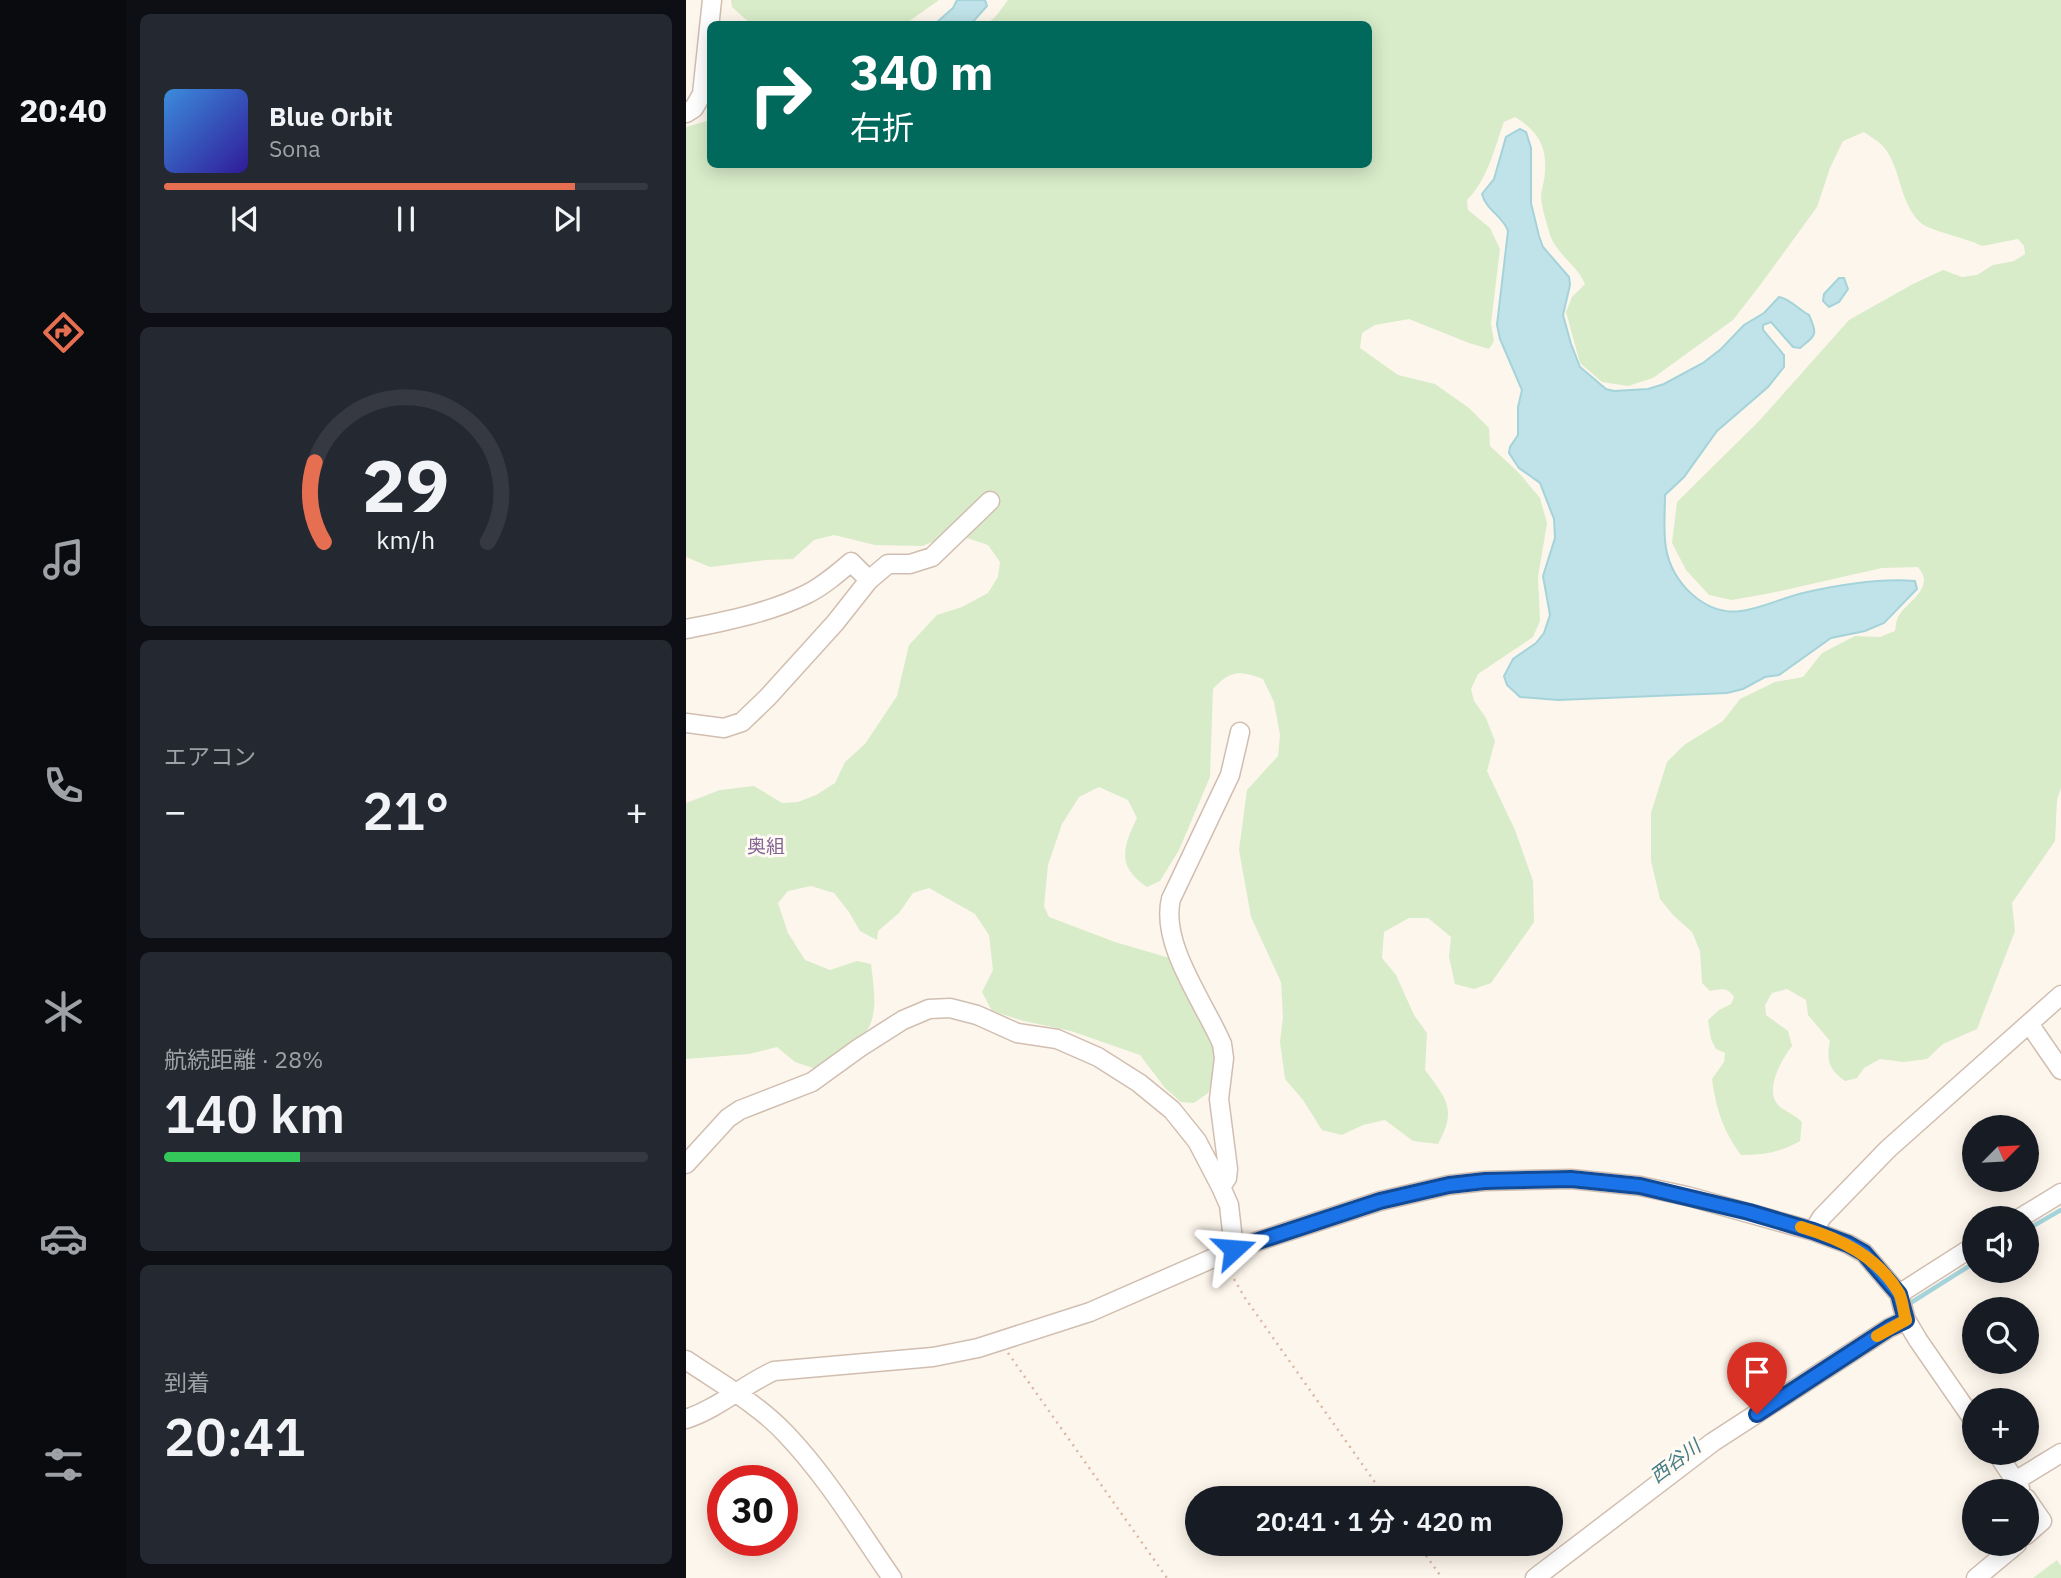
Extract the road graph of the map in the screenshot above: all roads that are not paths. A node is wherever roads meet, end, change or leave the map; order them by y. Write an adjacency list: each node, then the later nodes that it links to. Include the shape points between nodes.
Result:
1 (712, 0): 2 (street)
2 (710, 21)
3 (707, 47): 4 (street, via 702,94)
4 (686, 113)
5 (990, 501): 6 (street, via 932,557 888,564)
6 (869, 580): 7 (street, via 851,562 806,595 740,618); 8 (street, via 742,722 724,728)
7 (686, 629)
8 (686, 723)
9 (1240, 732): 14 (street, via 1230,775 1167,914 1174,947 1222,1044 1219,1099 1228,1168)
10 (2061, 995): 11 (street)
11 (2030, 1025): 12 (street); 17 (street, via 1888,1149)
12 (2061, 1070)
13 (686, 1164): 14 (street, via 740,1110 812,1082 903,1020 929,1009 950,1008 1017,1033 1057,1039 1098,1057 1139,1083 1172,1110 1197,1141)
14 (1221, 1187): 18 (street, via 1229,1205)
15 (2061, 1193): 16 (street)
16 (2039, 1206)
17 (1813, 1231): 18 (street, via 1640,1186 1571,1179 1485,1181 1380,1201); 20 (street, via 1864,1253)
18 (1227, 1252): 23 (street, via 1090,1312 1004,1339 933,1357 775,1371)
19 (1962, 1254): 20 (street)
20 (1899, 1294): 21 (street)
21 (1906, 1320): 24 (street); 30 (street, via 1713,1442)
22 (686, 1360): 23 (street)
23 (737, 1394): 25 (street); 29 (street, via 785,1433)
24 (1962, 1404)
25 (686, 1419)
26 (2061, 1453): 27 (street)
27 (2028, 1479)
28 (2003, 1556): 31 (street)
29 (892, 1578)
30 (1535, 1578)
31 (1976, 1578)

